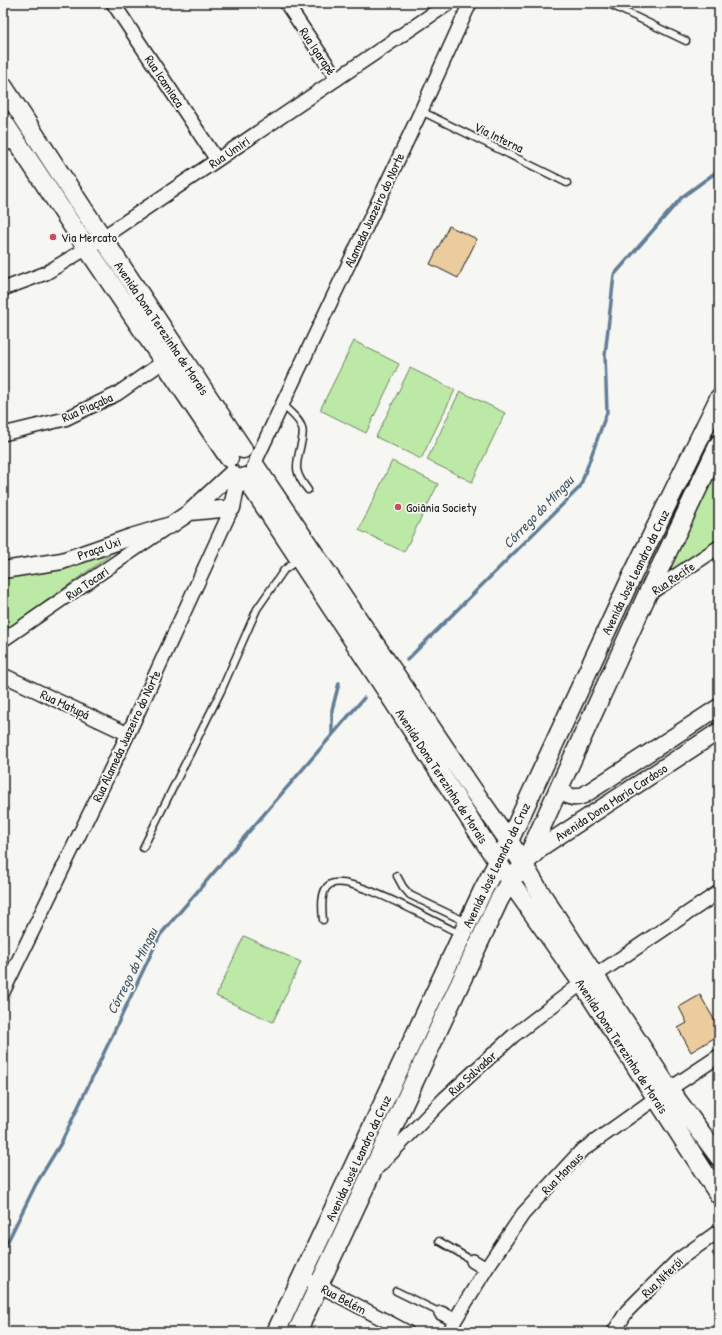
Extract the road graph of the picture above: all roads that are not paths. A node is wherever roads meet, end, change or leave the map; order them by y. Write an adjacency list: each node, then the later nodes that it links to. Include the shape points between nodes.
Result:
1 (113, 3): 12 (street, Rua Icamiaca)
2 (286, 3): 7 (street, Rua Igarapé)
3 (449, 3): 7 (street, Rua Umiri)
4 (607, 3): 6 (lane)
5 (466, 5): 9 (street, Alameda Juazeiro do Norte)
6 (686, 41)
7 (337, 79): 12 (street, Rua Umiri)
8 (3, 86): 14 (main road, Avenida Dona Terezinha de Morais)
9 (421, 112): 13 (lane, Via Interna); 19 (street, Alameda Juazeiro do Norte)
10 (3, 121): 11 (main road, Avenida Dona Terezinha de Morais)
11 (9, 143): 15 (main road, Avenida Dona Terezinha de Morais)
12 (218, 160): 14 (street, Rua Umiri)
13 (567, 183)
14 (102, 238): 15 (street, Rua Umiri); 22 (main road, Avenida Dona Terezinha de Morais)
15 (86, 248): 16 (street, Rua Umiri, via 46,273); 17 (main road, Avenida Dona Terezinha de Morais)
16 (3, 290)
17 (163, 362): 20 (street, Rua Piaçaba, via 117,394 65,419); 22 (main road, Avenida Dona Terezinha de Morais)
18 (719, 398): 37 (main road, Avenida José Leandro da Cruz)
19 (282, 404): 22 (street, Alameda Juazeiro do Norte); 23 (lane, via 302,427 303,436 296,467 300,480)
20 (3, 434)
21 (719, 444): 30 (main road, Avenida José Leandro da Cruz)
22 (243, 464): 24 (street, Rua Alameda Juazeiro do Norte); 25 (street, Praça Uxi); 28 (main road, Avenida Dona Terezinha de Morais); 37 (main road, Avenida Dona Terezinha de Morais)
23 (308, 490)
24 (232, 508): 25 (street, Praça Uxi); 35 (street, Rua Alameda Juazeiro do Norte)
25 (190, 512): 26 (street, Praça Uxi)
26 (171, 525): 29 (street, Praça Uxi, via 62,561); 31 (street, Rua Tocari)
27 (719, 547): 30 (street, Rua Recife)
28 (299, 559): 38 (lane, via 284,570 258,609 222,691); 39 (main road, Avenida Dona Terezinha de Morais)
29 (3, 570)
30 (647, 595): 36 (main road, Avenida José Leandro da Cruz)
31 (3, 640)
32 (3, 675): 35 (street, Rua Matupá)
33 (719, 707): 36 (street, Avenida Dona Maria Cardoso, via 584,795 573,798)
34 (719, 731): 40 (street, Avenida Dona Maria Cardoso, via 542,848)
35 (128, 734): 49 (street, Rua Alameda Juazeiro do Norte)
36 (559, 788): 40 (main road, Avenida José Leandro da Cruz)
37 (509, 841): 39 (main road, Avenida José Leandro da Cruz); 40 (main road, Avenida Dona Terezinha de Morais)
38 (143, 848)
39 (498, 862): 42 (main road, Avenida Dona Terezinha de Morais); 47 (main road, Avenida José Leandro da Cruz)
40 (524, 865): 42 (main road, Avenida Dona Maria Cardoso); 48 (main road, Avenida Dona Terezinha de Morais)
41 (397, 876): 47 (lane, via 410,895)
42 (510, 881): 48 (main road, Avenida Dona Terezinha de Morais); 53 (main road, Avenida José Leandro da Cruz)
43 (719, 892): 45 (street, Rua Salvador)
44 (719, 899): 45 (street)
45 (699, 905): 48 (street, Rua Salvador)
46 (323, 920): 47 (lane, via 324,891 328,885 341,883 376,893 441,925)
47 (465, 929): 59 (main road, Avenida José Leandro da Cruz)
48 (589, 979): 51 (main road, Avenida Dona Terezinha de Morais); 53 (street, Rua Salvador, via 513,1036 444,1099)
49 (3, 992)
50 (719, 1056): 51 (street, Rua Manaus)
51 (663, 1093): 52 (main road, Avenida Dona Terezinha de Morais); 54 (main road, Avenida Dona Terezinha de Morais); 58 (street, Rua Manaus, via 580,1152 523,1214)
52 (719, 1156)
53 (371, 1174): 60 (main road, Avenida José Leandro da Cruz)
54 (719, 1195)
55 (719, 1231): 68 (street, Rua Niterói, via 678,1260 627,1311)
56 (440, 1241): 57 (lane)
57 (473, 1261): 58 (street)
58 (486, 1269): 63 (street, Rua Manaus)
59 (302, 1277): 60 (street, Rua Belém); 64 (main road, Avenida José Leandro da Cruz)
60 (319, 1285): 65 (main road, Avenida José Leandro da Cruz); 66 (street, Rua Belém)
61 (396, 1291): 62 (lane)
62 (441, 1313): 63 (street)
63 (455, 1320): 67 (street, Rua Manaus)
64 (276, 1332)
65 (297, 1332)
66 (407, 1332)
67 (450, 1332)
68 (614, 1332)

